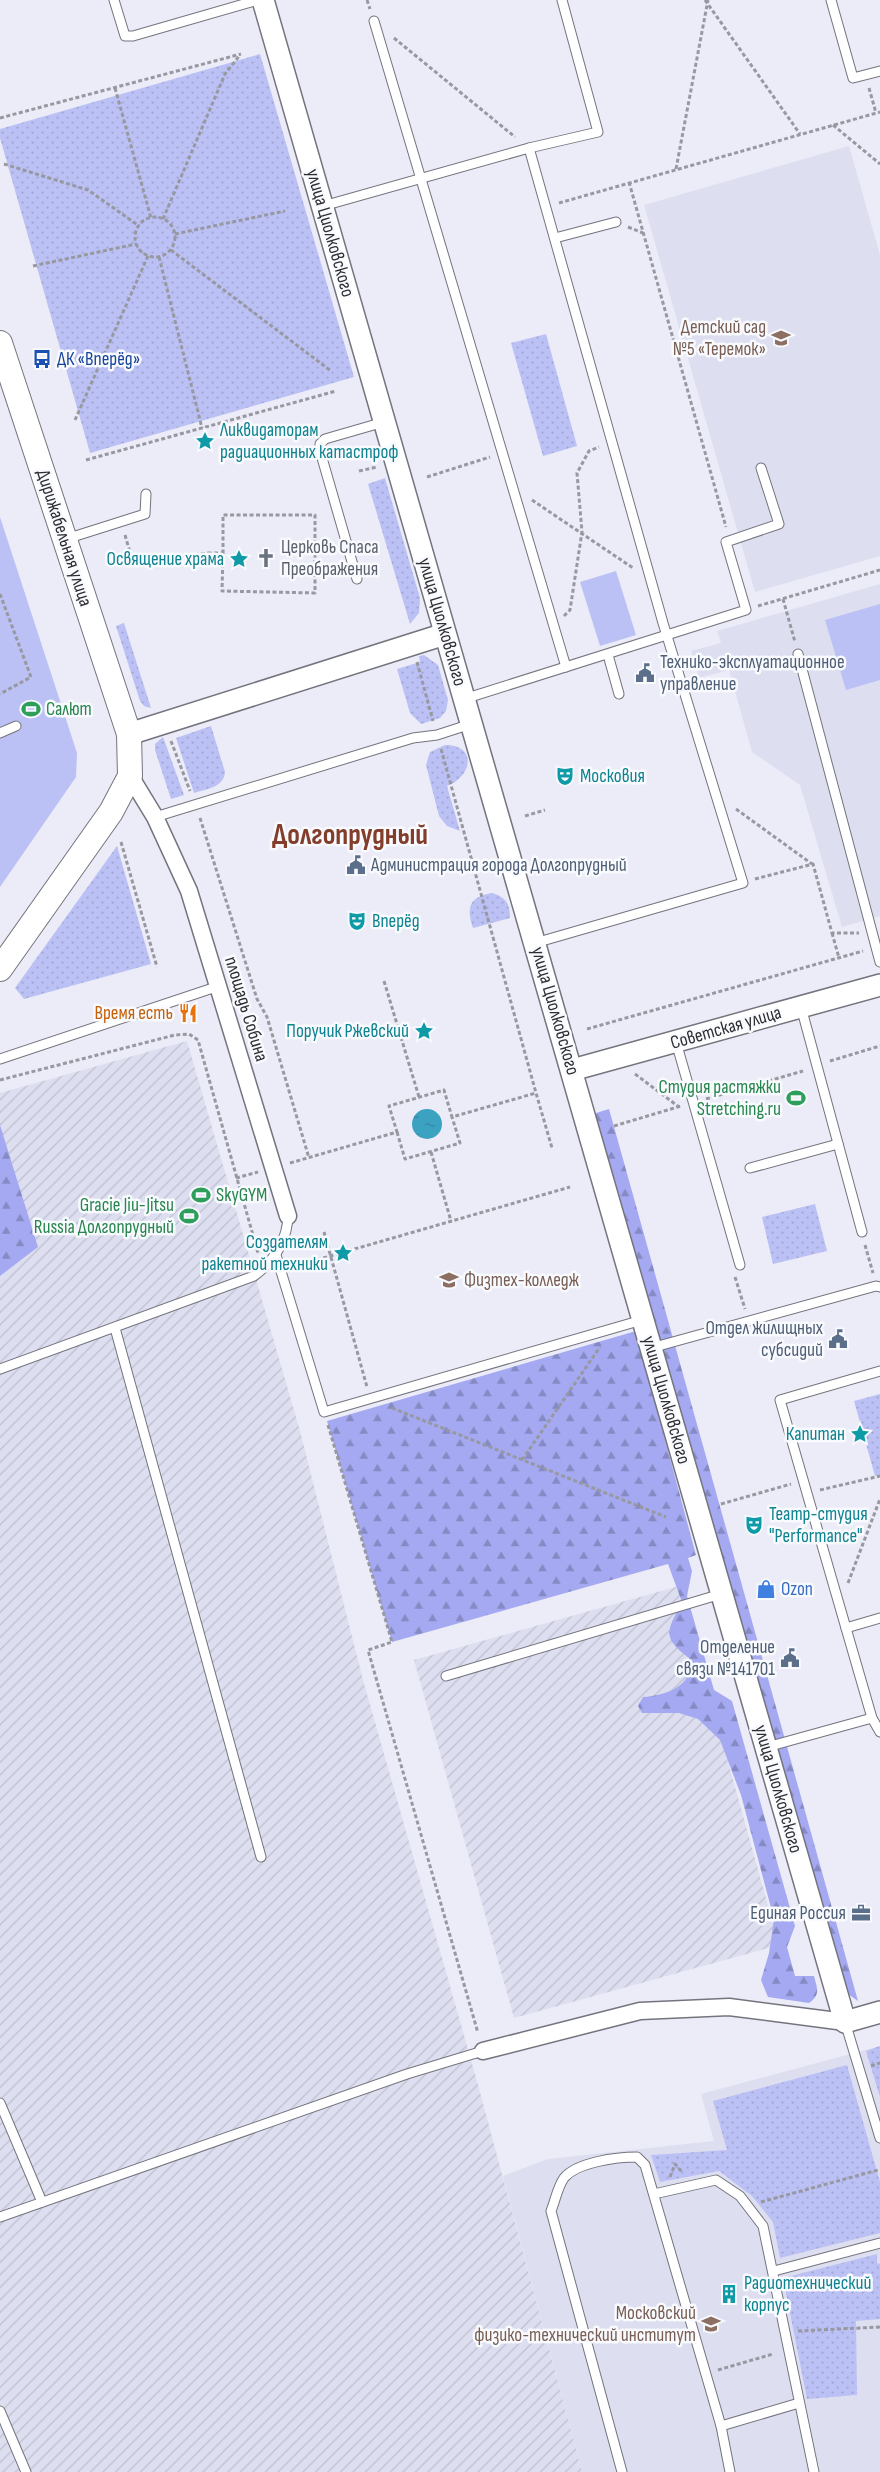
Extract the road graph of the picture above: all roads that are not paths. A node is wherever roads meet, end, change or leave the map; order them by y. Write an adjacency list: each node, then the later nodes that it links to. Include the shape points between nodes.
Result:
1 (114, 0): 2 (lane, via 125,36 133,36)
2 (258, 0)
3 (263, 0): 10 (street, улица Циолковского)
4 (562, 0): 8 (lane, via 598,132)
5 (831, 0): 7 (lane, via 854,78)
6 (374, 21): 9 (lane)
7 (880, 70)
8 (529, 148): 9 (lane); 12 (lane)
9 (421, 179): 10 (lane); 23 (lane)
10 (322, 206): 14 (street, улица Циолковского)
11 (616, 222): 12 (lane)
12 (555, 238): 20 (lane)
13 (0, 342): 17 (main road, Дирижабельная улица)
14 (384, 422): 18 (lane, via 325,439 320,444); 19 (street, улица Циолковского)
15 (761, 468): 20 (lane, via 779,524 726,542 746,610)
16 (146, 494): 17 (lane, via 145,514)
17 (64, 539): 29 (main road, Дирижабельная улица)
18 (357, 579)
19 (445, 634): 25 (street, улица Циолковского); 29 (street)
20 (666, 636): 22 (lane); 32 (lane, via 743,883)
21 (798, 654): 33 (lane)
22 (608, 655): 23 (lane); 24 (lane)
23 (566, 668): 25 (lane)
24 (619, 694)
25 (464, 699): 26 (street, улица Циолковского)
26 (471, 724): 31 (lane, via 437,735 413,738); 32 (street, улица Циолковского)
27 (16, 726): 28 (lane)
28 (0, 733)
29 (129, 734): 30 (main road, Дирижабельная улица)
30 (130, 776): 31 (street); 34 (main road, via 111,812)
31 (154, 817): 36 (street, площадь Собина, via 189,891)
32 (535, 943): 40 (street, улица Циолковского)
33 (880, 962)
34 (0, 969)
35 (880, 985): 37 (street, Советская улица)
36 (219, 986): 39 (lane); 43 (street, площадь Собина)
37 (801, 1007): 38 (street, Советская улица); 41 (lane)
38 (676, 1042): 40 (street, Советская улица); 46 (lane)
39 (0, 1059)
40 (572, 1070): 48 (street, улица Циолковского)
41 (838, 1144): 42 (lane); 44 (lane)
42 (750, 1168)
43 (288, 1216): 45 (lane, via 285,1239)
44 (862, 1232)
45 (276, 1255): 48 (lane, via 324,1412); 49 (lane, via 254,1276)
46 (740, 1265)
47 (878, 1286): 50 (lane)
48 (642, 1320): 50 (street, улица Циолковского)
49 (115, 1328): 51 (lane); 60 (lane)
50 (652, 1348): 53 (street, улица Циолковского)
51 (0, 1368)
52 (880, 1371): 55 (lane, via 780,1400)
53 (721, 1594): 56 (lane); 59 (street, улица Циолковского)
54 (880, 1618): 55 (lane)
55 (846, 1628): 57 (lane)
56 (446, 1676)
57 (872, 1718): 58 (lane); 59 (lane)
58 (880, 1732)
59 (766, 1748): 62 (street, улица Циолковского)
60 (261, 1857)
61 (880, 2012): 62 (street)
62 (844, 2022): 63 (street, via 729,2007 640,2011); 65 (lane)
63 (483, 2051): 67 (lane, via 406,2074)
64 (0, 2103): 67 (lane)
65 (880, 2138)
66 (654, 2194): 70 (lane, via 716,2180 740,2196 763,2226); 73 (lane); 75 (lane, via 645,2165 637,2157 619,2157 590,2163 564,2178 552,2211)
67 (42, 2202): 68 (lane)
68 (0, 2217)
69 (880, 2243): 70 (lane)
70 (774, 2272): 71 (lane)
71 (799, 2403): 73 (lane); 77 (lane)
72 (0, 2411): 74 (lane)
73 (720, 2426): 76 (lane)
74 (26, 2472)
75 (622, 2472)
76 (730, 2472)
77 (814, 2472)

